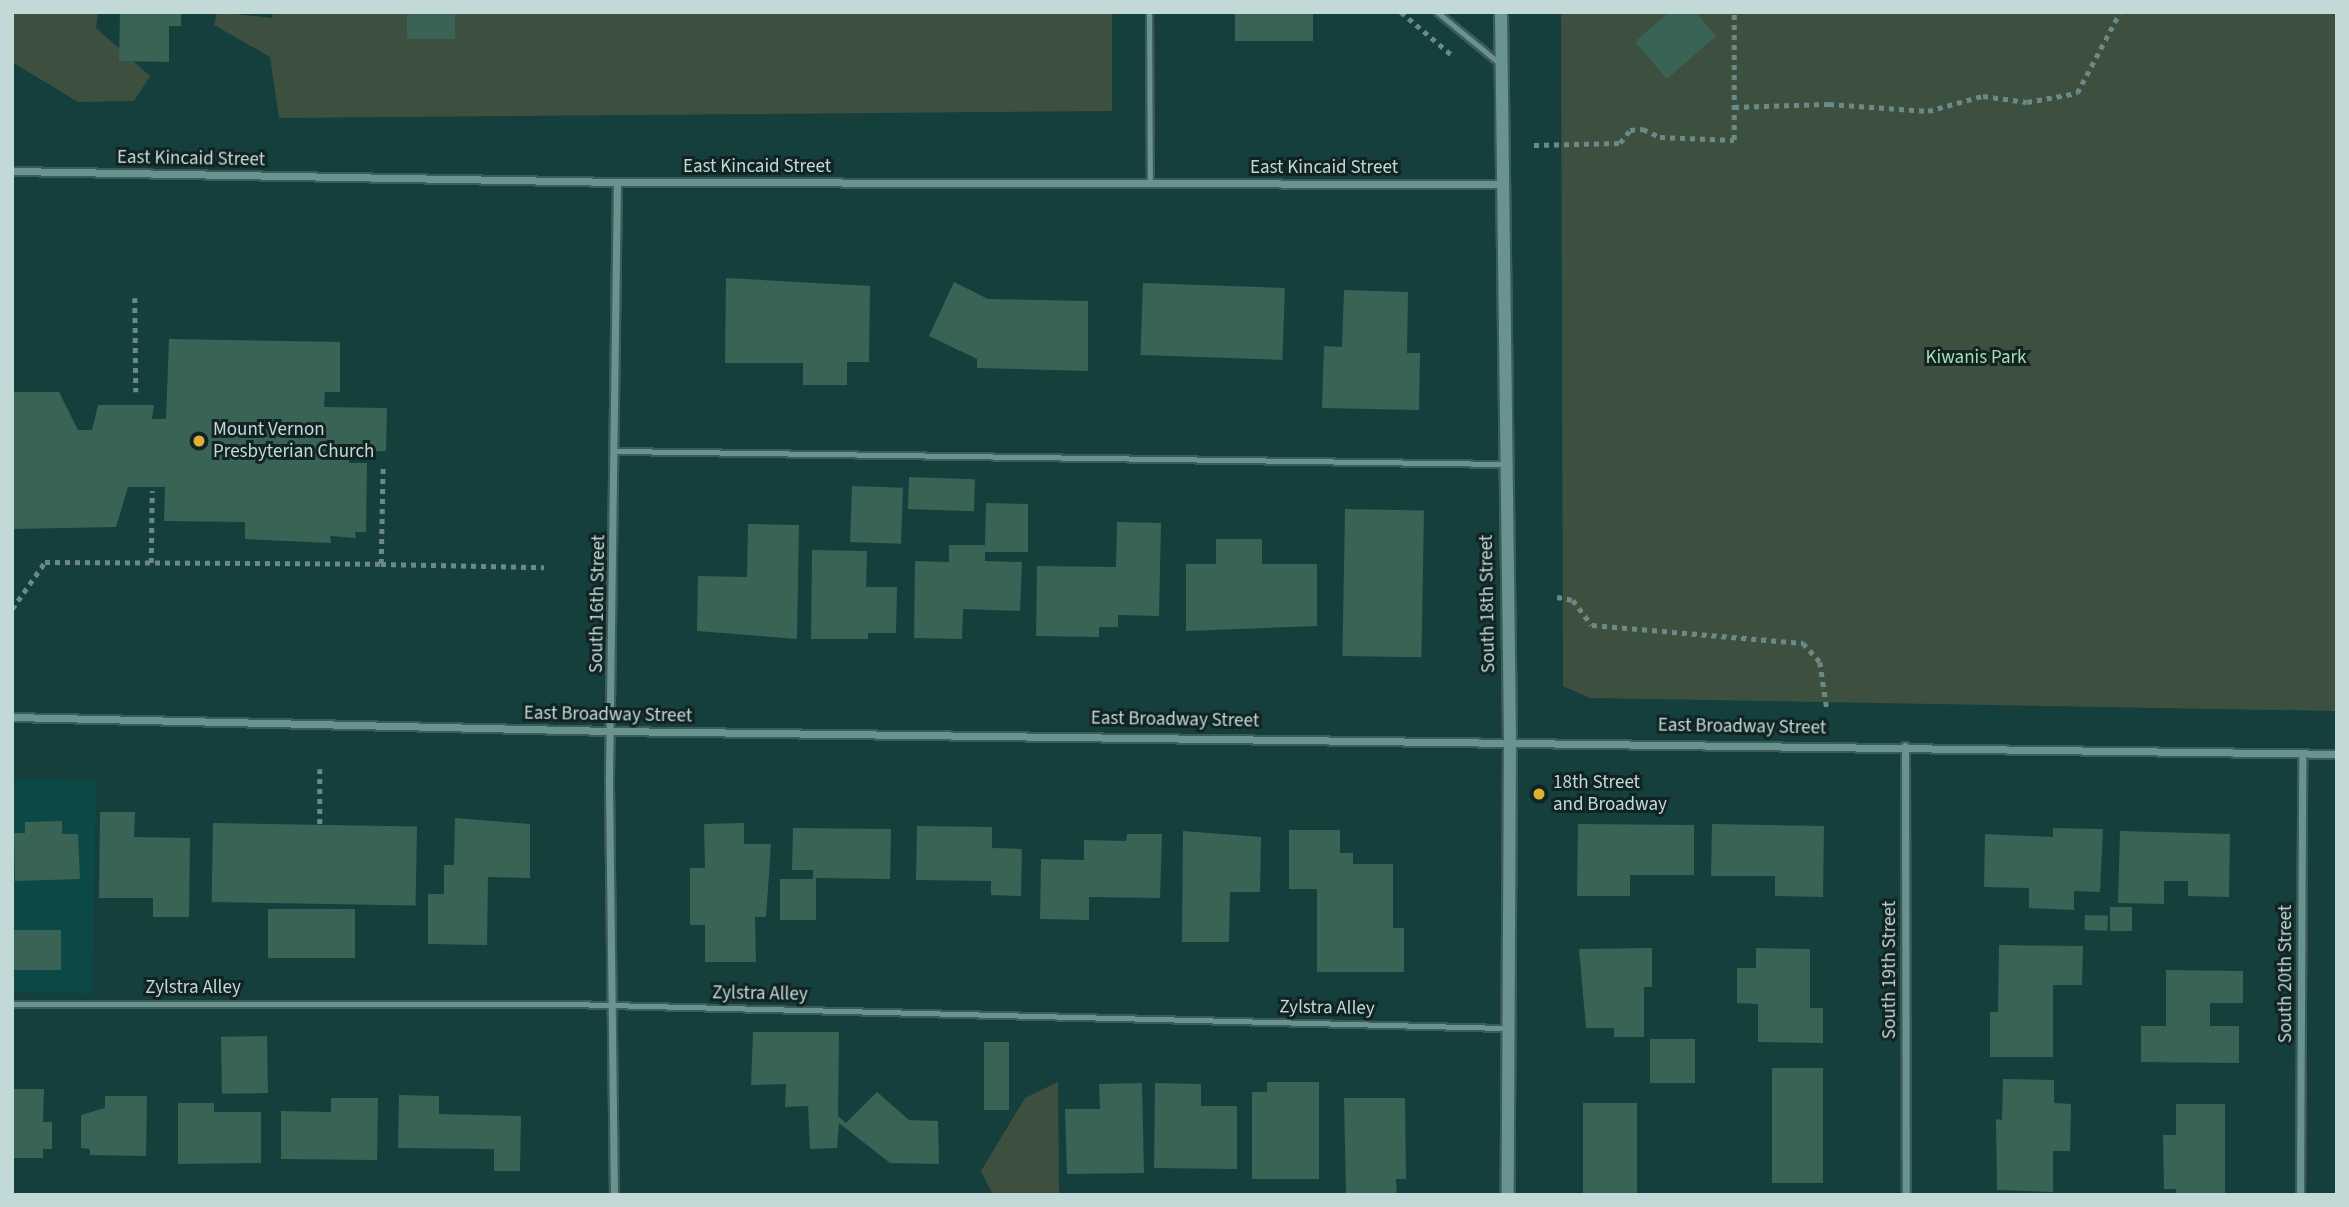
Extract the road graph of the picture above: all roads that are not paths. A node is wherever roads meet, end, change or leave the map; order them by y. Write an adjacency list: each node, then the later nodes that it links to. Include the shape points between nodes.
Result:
1 (1149, 12): 7 (lane)
2 (1437, 12): 4 (lane)
3 (1501, 12): 4 (street, South 18th Street)
4 (1502, 65): 8 (street, South 18th Street)
5 (12, 171): 6 (street, East Kincaid Street)
6 (617, 182): 7 (street, East Kincaid Street); 9 (street, South 16th Street)
7 (1150, 183): 8 (street, East Kincaid Street)
8 (1502, 184): 10 (street, South 18th Street)
9 (617, 451): 10 (lane); 12 (street, South 16th Street)
10 (1504, 464): 13 (street, South 18th Street)
11 (12, 718): 12 (street, East Broadway Street)
12 (611, 731): 13 (street, East Broadway Street); 18 (street, South 16th Street)
13 (1510, 739): 14 (street, East Broadway Street); 19 (street, South 18th Street)
14 (1905, 746): 15 (street, East Broadway Street); 22 (street, South 19th Street)
15 (2302, 753): 16 (street, East Broadway Street); 23 (street, South 20th Street)
16 (2337, 754)
17 (12, 1004): 18 (lane, Zylstra Alley)
18 (612, 1006): 19 (lane, Zylstra Alley); 20 (street, South 16th Street)
19 (1507, 1028): 21 (street, South 18th Street)
20 (614, 1195)
21 (1508, 1195)
22 (1906, 1195)
23 (2300, 1195)

